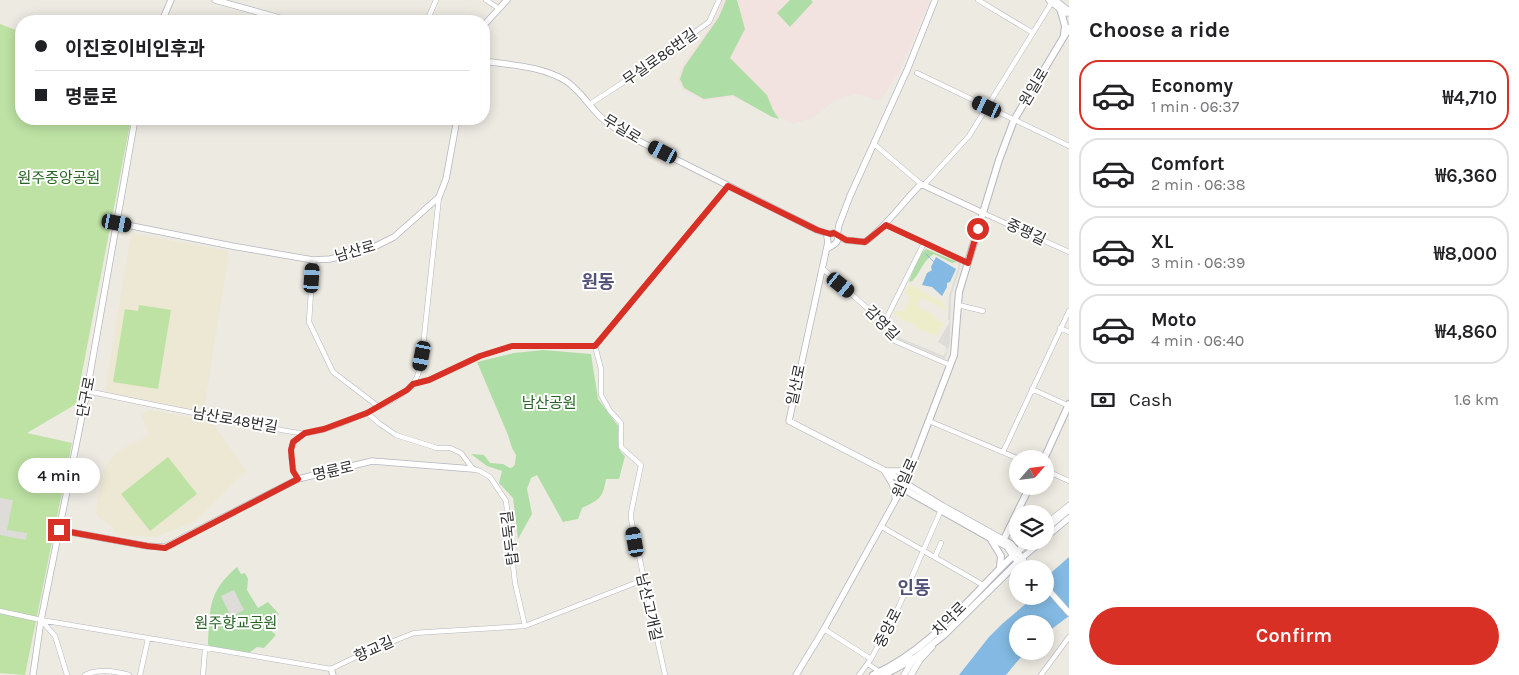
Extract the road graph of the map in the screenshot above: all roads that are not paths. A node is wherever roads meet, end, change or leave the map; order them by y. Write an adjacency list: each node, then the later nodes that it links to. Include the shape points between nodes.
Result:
1 (171, 0): 12 (street)
2 (215, 0): 13 (street)
3 (436, 0): 14 (street)
4 (486, 0): 10 (street)
5 (507, 0): 10 (street)
6 (718, 0): 21 (street, 무실로86번길, via 709,22)
7 (935, 0): 26 (street)
8 (978, 0): 17 (street)
9 (1052, 1): 11 (street); 17 (street)
10 (498, 8): 15 (street)
11 (1066, 9): 18 (main road)
12 (165, 15)
13 (269, 15)
14 (430, 15)
15 (490, 18)
16 (1069, 28): 18 (main road, 원일로)
17 (1033, 33): 22 (street)
18 (1064, 36): 23 (main road, 원일로)
19 (490, 62): 21 (street, 무실로, via 556,76 567,81)
20 (916, 73): 22 (street)
21 (590, 104): 29 (street, 무실로, via 595,112 619,130)
22 (987, 107): 23 (street); 28 (street, via 969,136)
23 (1014, 120): 27 (street); 31 (main road, 원일로, via 998,160)
24 (134, 125): 32 (street, 단구로)
25 (456, 125): 30 (street, 남산로, via 446,179)
26 (874, 144): 28 (street); 35 (street)
27 (1069, 146)
28 (922, 185): 31 (street); 33 (street)
29 (728, 186): 34 (street, 무실로); 49 (street)
30 (439, 197): 40 (street, 남산로, via 385,243 330,259); 51 (street, via 422,356)
31 (983, 213): 39 (street, 중평길); 41 (main road, 원일로)
32 (117, 223): 40 (street, 남산로); 53 (street, 단구로)
33 (886, 225): 36 (street, via 865,242); 38 (street)
34 (817, 230): 35 (street); 37 (street)
35 (834, 234): 36 (street); 37 (street, via 838,239); 37 (street, via 827,236)
36 (846, 240): 37 (street)
37 (831, 242): 42 (street, 일산로, via 825,251)
38 (924, 243): 41 (street); 46 (street)
39 (1069, 252)
40 (313, 260): 55 (street, via 309,322 333,372)
41 (968, 263): 43 (main road, 원일로)
42 (822, 268): 46 (street, 감영길); 64 (street, 일산로, via 789,421)
43 (958, 305): 45 (street); 50 (main road, 원일로, via 956,356)
44 (1069, 311): 47 (street)
45 (983, 312)
46 (884, 323): 50 (street, 감영길, via 895,341)
47 (1060, 328): 48 (street); 52 (street)
48 (1069, 332)
49 (595, 346): 51 (street, 남산로48번길, via 512,346); 92 (street, 남산고개길, via 601,395 621,424 621,447 641,465 631,513)
50 (950, 365): 57 (main road, 원일로)
51 (413, 384): 55 (street, 남산로48번길)
52 (1032, 389): 54 (street); 60 (street)
53 (87, 391): 58 (street, 남산로48번길); 78 (street, 단구로)
54 (1069, 405): 59 (main road)
55 (379, 406): 56 (street, 남산로48번길)
56 (367, 413): 58 (street, 남산로48번길); 63 (street, 탑두둑길, via 396,435 461,453)
57 (929, 421): 60 (street); 62 (main road, 원일로)
58 (305, 433): 66 (street, via 293,442 291,450 293,471)
59 (1048, 450)
60 (1004, 452): 61 (street)
61 (1009, 454)
62 (910, 468): 64 (street, via 894,472); 68 (main road, 원일로)
63 (473, 469): 66 (street, 명륜로, via 372,461); 98 (street, 탑두둑길, via 490,477 506,501 516,583)
64 (884, 470): 68 (street, 일산로); 70 (street, via 896,493)
65 (1054, 474): 67 (street)
66 (298, 479): 78 (street, 명륜로, via 165,548)
67 (1069, 481)
68 (905, 483): 70 (street, 원일로); 72 (main road, via 908,491)
69 (1026, 495): 81 (main road)
70 (894, 503): 77 (street, 원일로)
71 (1069, 505): 74 (street)
72 (942, 508): 80 (main road); 81 (street); 83 (street, 중앙로)
73 (1069, 510): 76 (street)
74 (1054, 517)
75 (1069, 518): 79 (street)
76 (1054, 522)
77 (882, 527): 83 (street); 99 (street, 원일로)
78 (59, 530): 97 (street, 단구로)
79 (1054, 530)
80 (990, 538): 81 (street); 90 (main road, via 1001,556)
81 (1003, 542): 87 (main road, via 1011,544)
82 (942, 543): 88 (street)
83 (923, 550): 88 (street); 105 (street, 중앙로, via 900,606)
84 (1018, 550): 87 (street)
85 (1020, 550): 87 (street)
86 (1032, 550): 89 (street)
87 (1015, 554): 89 (main road); 90 (main road, 치악로)
88 (935, 557): 93 (street)
89 (1020, 560)
90 (1000, 568): 93 (main road, 치악로)
91 (1009, 570): 100 (main road, 치악로)
92 (643, 580): 98 (street, 향교길); 114 (street, 남산고개길)
93 (983, 585): 100 (main road, 치악로)
94 (1054, 596): 96 (street)
95 (0, 611): 97 (street, 향교길)
96 (1069, 613)
97 (41, 620): 102 (street, 향교길); 108 (street, 단구로); 109 (street, via 55,636)
98 (526, 626): 106 (street, 향교길, via 414,633 366,652)
99 (824, 629): 105 (street); 115 (street, 원일로)
100 (941, 633): 104 (main road); 107 (main road, 치악로); 119 (street)
101 (1069, 637): 120 (street)
102 (148, 639): 103 (street, 향교길); 112 (street)
103 (206, 649): 106 (street, 향교길); 113 (street)
104 (915, 658): 107 (main road, 치악로); 118 (street)
105 (870, 661): 107 (street); 116 (street, 중앙로)
106 (332, 672)
107 (882, 673): 117 (main road, 치악로)
108 (33, 675)
109 (67, 675)
110 (85, 675): 111 (street, via 116,672)
111 (129, 675)
112 (140, 675)
113 (203, 675)
114 (665, 675)
115 (796, 675)
116 (859, 675)
117 (873, 675)
118 (904, 675)
119 (911, 675)
120 (1040, 675)

